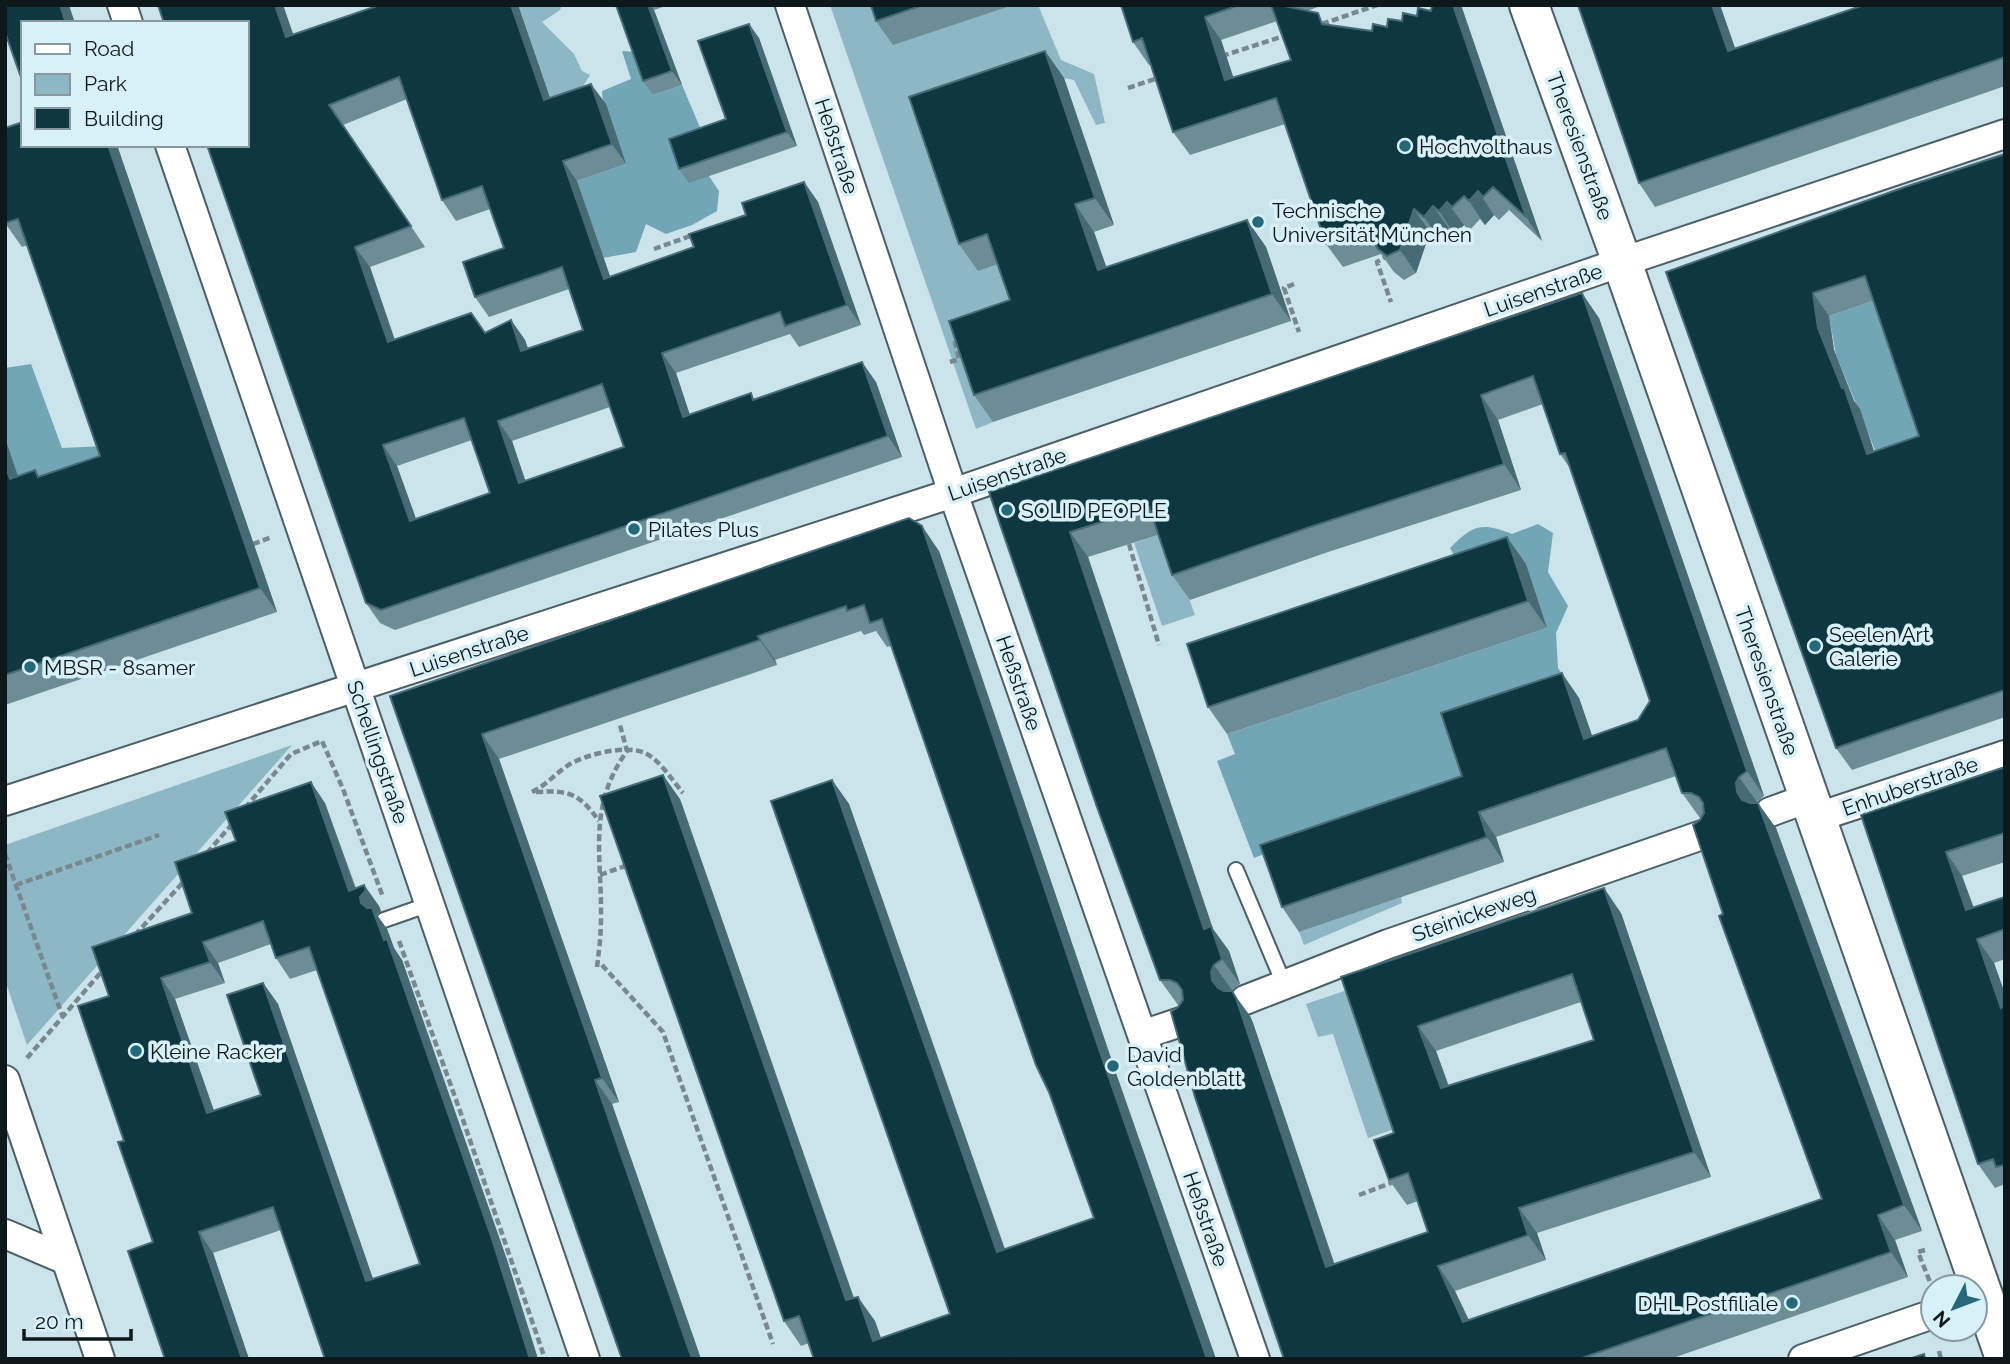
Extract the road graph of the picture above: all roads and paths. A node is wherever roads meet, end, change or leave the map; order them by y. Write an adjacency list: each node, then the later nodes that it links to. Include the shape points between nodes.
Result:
1 (790, 5): 22 (street, Heßstraße)
2 (1377, 5): 4 (path)
3 (1529, 5): 16 (main road, Theresienstraße)
4 (1338, 18): 5 (path); 6 (path)
5 (1313, 26)
6 (1341, 29)
7 (1288, 35): 8 (path)
8 (1213, 60)
9 (1163, 76): 10 (path)
10 (1128, 88)
11 (2005, 134): 16 (street, Luisenstraße)
12 (171, 147): 25 (street, Schellingstraße)
13 (706, 230): 14 (path)
14 (654, 249)
15 (1395, 253): 18 (path, via 1377,262)
16 (1622, 262): 22 (street, Luisenstraße); 31 (main road, Theresienstraße)
17 (1294, 284): 19 (path, via 1284,288)
18 (1391, 302)
19 (1299, 332)
20 (954, 338): 21 (path, via 959,359)
21 (950, 362)
22 (953, 493): 25 (street, Luisenstraße); 51 (street, Heßstraße)
23 (1129, 544): 24 (path)
24 (1159, 645)
25 (357, 688): 30 (street, Luisenstraße); 43 (street, Schellingstraße)
26 (620, 725): 27 (path)
27 (627, 751): 29 (path, via 645,752); 33 (path, via 607,787); 33 (path, via 583,757 531,792 576,795)
28 (2005, 755): 31 (street, Enhuberstraße)
29 (683, 793)
30 (5, 801)
31 (1812, 808): 32 (street); 59 (main road, Theresienstraße)
32 (1770, 811)
33 (600, 822): 41 (path)
34 (1705, 834): 47 (street, Steinickeweg)
35 (159, 835): 42 (path)
36 (5, 854): 42 (path)
37 (203, 858): 44 (path, via 291,754 322,741)
38 (632, 864): 41 (path)
39 (194, 869): 45 (path)
40 (1236, 870): 47 (lane)
41 (600, 875): 62 (path, via 600,966 663,1032)
42 (16, 885): 49 (path)
43 (430, 904): 44 (lane); 67 (street, Schellingstraße)
44 (387, 919): 66 (path, via 456,1099)
45 (133, 937)
46 (106, 967): 49 (path)
47 (1284, 984): 48 (street, Steinickeweg)
48 (1245, 1000)
49 (62, 1015): 52 (path)
50 (1184, 1021): 51 (street)
51 (1142, 1035): 68 (street, Heßstraße)
52 (6, 1082): 57 (street)
53 (1407, 1177): 54 (path)
54 (1359, 1195)
55 (5, 1234): 57 (street)
56 (1925, 1250): 58 (path, via 1919,1252)
57 (66, 1260): 65 (street)
58 (1927, 1273)
59 (1979, 1273)
60 (1989, 1303): 64 (main road, Theresienstraße)
61 (1919, 1319): 69 (street)
62 (773, 1345)
63 (1938, 1351): 70 (path)
64 (2005, 1358)
65 (100, 1359)
66 (545, 1359)
67 (585, 1359)
68 (1255, 1359)
69 (1803, 1359)
70 (1941, 1359)

